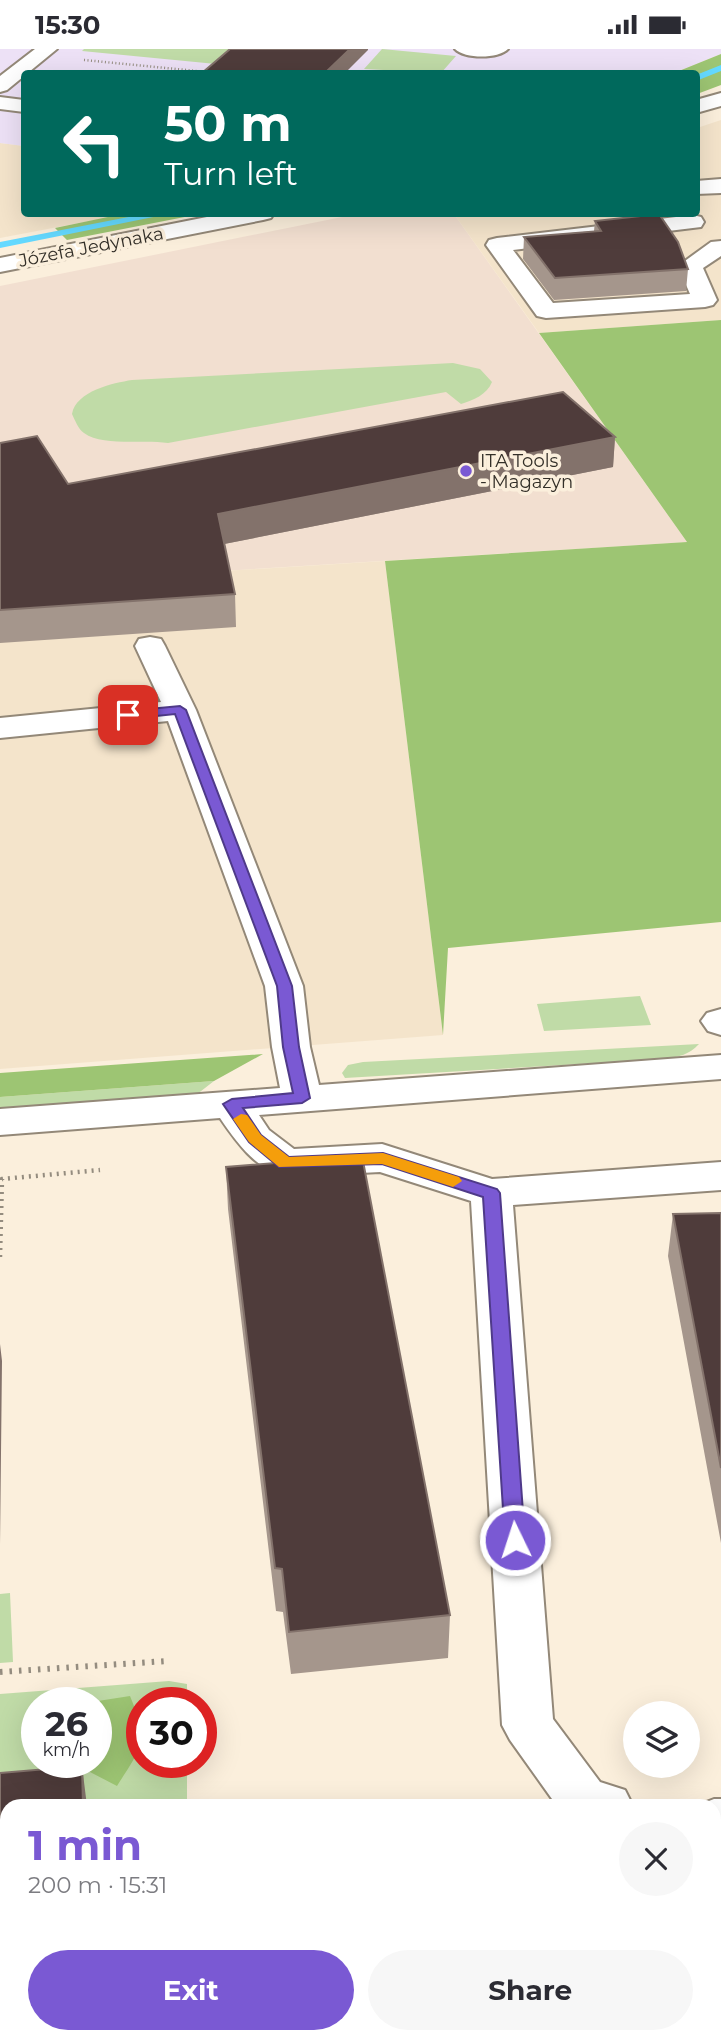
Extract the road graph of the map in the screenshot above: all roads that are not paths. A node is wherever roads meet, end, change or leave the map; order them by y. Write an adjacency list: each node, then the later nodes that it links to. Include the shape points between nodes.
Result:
1 (43, 52): 2 (street)
2 (0, 86)
3 (721, 99): 6 (street)
4 (0, 103): 5 (street)
5 (21, 106)
6 (700, 106)
7 (721, 186): 8 (street)
8 (700, 188)
9 (243, 217): 12 (street, Józefa Jedynaka)
10 (693, 222): 11 (street, via 497,245 546,310 705,300 690,266)
11 (719, 247)
12 (0, 265)
13 (150, 646): 14 (street)
14 (180, 710): 15 (street); 17 (street, via 284,986)
15 (0, 728)
16 (721, 1067): 17 (street)
17 (302, 1098): 18 (street)
18 (232, 1104): 19 (street); 21 (street, via 255,1139 285,1163 383,1158)
19 (0, 1122)
20 (721, 1176): 21 (street)
21 (491, 1193): 22 (street, via 528,1725)
22 (583, 1799)

